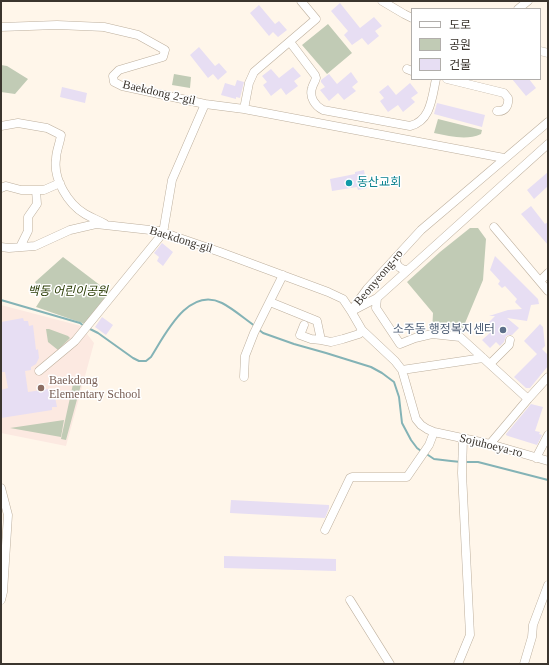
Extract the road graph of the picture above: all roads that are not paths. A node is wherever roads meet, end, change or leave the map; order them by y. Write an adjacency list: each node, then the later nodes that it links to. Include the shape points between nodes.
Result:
1 (301, 1): 7 (street, via 316,19)
2 (382, 1): 5 (street)
3 (528, 1): 4 (street)
4 (519, 8)
5 (411, 18)
6 (1, 27): 10 (street, Baekdong 2-gil, via 104,27 138,35 165,50 163,57 119,70 113,76 114,82 122,86)
7 (290, 42): 8 (street, via 315,75 311,93 316,105 323,110 410,126 427,114); 11 (street, via 254,72)
8 (436, 80)
9 (451, 80): 12 (street, via 504,93 508,98 508,105)
10 (205, 104): 11 (street); 22 (street, Baekdong 2-gil, via 172,180)
11 (244, 109): 16 (street)
12 (497, 111)
13 (548, 122): 16 (street, Beonyeong-ro)
14 (1, 126): 17 (street, via 18,123 47,128 61,135 55,159 56,174)
15 (548, 144): 28 (street, Beonyeong-ro)
16 (504, 158): 27 (street, Beonyeong-ro, via 421,230)
17 (60, 183): 19 (street, via 44,190); 20 (street, via 76,207)
18 (1, 188): 19 (street, via 6,186)
19 (36, 190): 25 (street, via 37,204 28,217 28,230)
20 (108, 225): 22 (street, Baekdong-gil); 23 (street, Baekdong-gil, via 96,224 70,230)
21 (494, 227): 31 (street)
22 (162, 232): 30 (street, Baekdong-gil); 43 (street, Baekdong 2-gil, via 86,329)
23 (35, 246): 25 (street, Baekdong-gil); 26 (street)
24 (1, 247): 25 (street, Baekdong-gil)
25 (20, 247)
26 (1, 253)
27 (396, 257): 28 (street, via 398,265); 35 (street, Beonyeong-ro)
28 (408, 270): 33 (street, Beonyeong-ro)
29 (548, 273): 31 (street)
30 (283, 275): 34 (street); 35 (street, Baekdong-gil, via 343,299)
31 (540, 280): 32 (street)
32 (548, 291)
33 (377, 298): 35 (street, Beonyeong-ro); 40 (street, via 376,308 400,344 432,334 460,337)
34 (270, 302): 38 (street, via 317,321); 44 (street, via 245,356)
35 (351, 311): 37 (street, Sojuhoeya-ro)
36 (304, 325): 38 (street, via 300,335)
37 (362, 330): 38 (street, via 359,334 331,342); 42 (street, Sojuhoeya-ro, via 395,360)
38 (321, 340)
39 (510, 340): 41 (street, via 509,345)
40 (483, 358): 41 (street); 42 (street)
41 (490, 364): 46 (street)
42 (402, 370): 47 (street, Sojuhoeya-ro, via 416,419)
43 (39, 371)
44 (244, 377)
45 (548, 377): 46 (street)
46 (528, 399): 50 (street)
47 (434, 432): 49 (street, Sojuhoeya-ro); 54 (street, via 429,445 408,478 352,476)
48 (548, 435): 51 (street)
49 (463, 438): 50 (street, Sojuhoeya-ro); 59 (street, via 462,473 470,635)
50 (490, 444): 51 (street, Sojuhoeya-ro)
51 (536, 458): 52 (street, Sojuhoeya-ro)
52 (548, 461)
53 (1, 488): 56 (street, via 8,515)
54 (325, 530)
55 (548, 584): 60 (street, via 533,625)
56 (1, 600)
57 (350, 600): 58 (street)
58 (390, 664)
59 (458, 664)
60 (524, 664)

